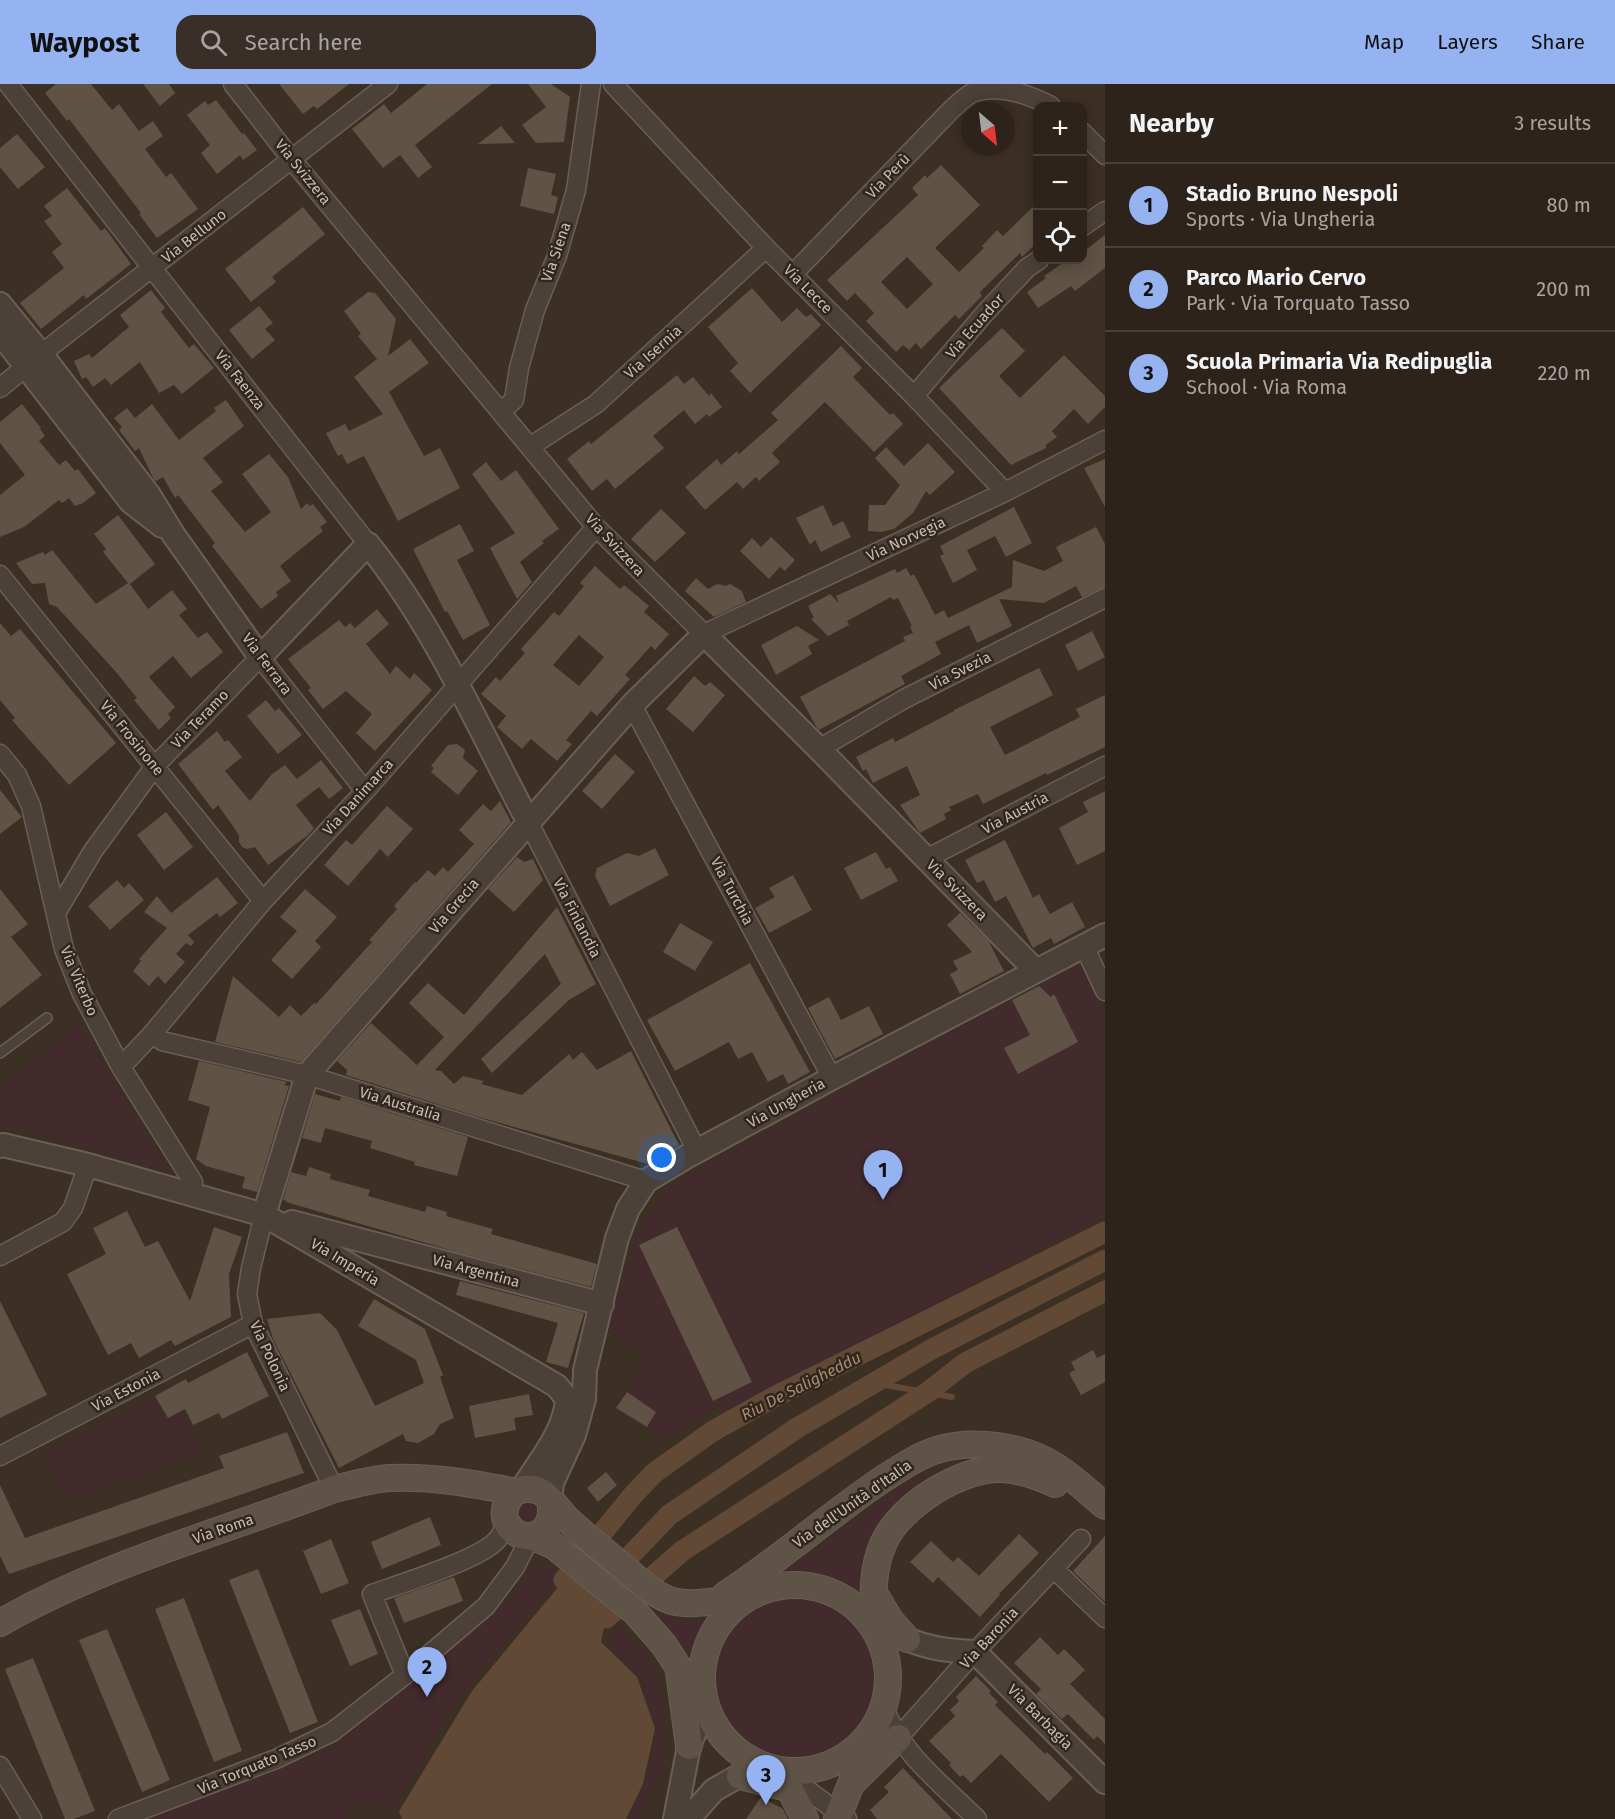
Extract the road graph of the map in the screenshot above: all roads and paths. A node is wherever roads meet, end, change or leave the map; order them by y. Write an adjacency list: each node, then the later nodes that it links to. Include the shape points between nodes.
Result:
1 (8, 84): 14 (street, Via Faenza)
2 (233, 84): 9 (street, Via Svizzera)
3 (388, 84): 9 (street, Via Belluno)
4 (591, 84): 21 (street, Via Siena, via 573,201 536,310 513,400)
5 (613, 84): 12 (street, Via Lecce)
6 (1043, 102): 15 (street, Via Perù, via 1008,87 973,92)
7 (1087, 136): 8 (street)
8 (1105, 155)
9 (292, 160): 14 (street, Via Belluno); 21 (street, Via Svizzera)
10 (1105, 211): 11 (street)
11 (1087, 224)
12 (766, 248): 15 (street, Via Lecce); 23 (street, Via Isernia, via 596,404)
13 (1033, 264): 20 (street, Via Ecuador)
14 (152, 268): 18 (street, Via Belluno); 26 (street, Via Faenza)
15 (793, 274): 20 (street, Via Lecce)
16 (0, 304): 18 (street, Via Ferrara)
17 (0, 333): 18 (street, Via Ferrara)
18 (34, 360): 19 (street, Via Belluno); 30 (street, Via Ferrara, via 131,502 173,534)
19 (0, 388)
20 (914, 396): 24 (street, Via Lecce)
21 (501, 411): 23 (street, Via Svizzera)
22 (1105, 440): 24 (street, Via Norvegia)
23 (531, 446): 25 (street, Via Svizzera)
24 (1005, 492): 29 (street, Via Norvegia)
25 (596, 526): 29 (street, Via Svizzera); 31 (street, Via Danimarca)
26 (368, 544): 30 (street, Via Teramo); 31 (street, Via Faenza, via 411,603)
27 (0, 575): 35 (street, Via Frosinone)
28 (1105, 598): 33 (street, Via Svezia, via 904,699)
29 (704, 634): 32 (street, Via Grecia); 33 (street, Via Svizzera)
30 (260, 657): 35 (street, Via Teramo); 37 (street, Via Ferrara)
31 (457, 685): 37 (street, Via Danimarca); 38 (street, Via Finlandia)
32 (632, 705): 38 (street, Via Grecia); 51 (street, Via Turchia)
33 (819, 749): 39 (street, Via Svizzera)
34 (0, 754): 41 (street, Via Viterbo, via 17,776 31,806)
35 (154, 766): 40 (street, Via Frosinone); 41 (street, Via Teramo, via 93,851)
36 (1105, 766): 39 (street, Via Austria)
37 (365, 791): 40 (street, Via Danimarca)
38 (528, 821): 50 (street, Via Grecia); 53 (street, Via Finlandia)
39 (926, 859): 44 (street, Via Svizzera)
40 (263, 901): 47 (street, Via Danimarca)
41 (56, 913): 49 (street, Via Viterbo, via 64,949 82,994)
42 (1105, 935): 43 (street, Via Ungheria)
43 (1084, 946): 44 (street, Via Ungheria); 45 (street)
44 (1036, 971): 51 (street, Via Ungheria)
45 (1105, 991)
46 (47, 1018): 48 (lane)
47 (152, 1034): 49 (street, Via Danimarca); 50 (street, Via Australia, via 162,1041)
48 (0, 1053)
49 (121, 1067): 56 (street, Via Viterbo, via 193,1182)
50 (307, 1076): 55 (street, Via Australia); 57 (street, Via Grecia)
51 (832, 1078): 53 (street, Via Ungheria)
52 (1, 1143): 54 (street, Via Imperia)
53 (697, 1151): 55 (street, Via Ungheria)
54 (88, 1165): 56 (street, Via Imperia); 59 (street, via 73,1208 63,1222)
55 (646, 1181): 61 (street, Via Ungheria, via 628,1209 617,1238)
56 (190, 1193): 57 (street, Via Imperia)
57 (264, 1215): 58 (street, Via Argentina); 60 (street, Via Imperia); 62 (street, Via Polonia, via 247,1294)
58 (350, 1237): 60 (street); 61 (street, Via Argentina)
59 (0, 1256)
60 (342, 1260): 64 (street, Via Imperia)
61 (602, 1304): 63 (street, Via Ungheria)
62 (253, 1324): 65 (street, Via Estonia); 67 (street, Via Polonia)
63 (585, 1370): 64 (street, via 571,1383); 69 (street, Via Ungheria, via 584,1399 574,1435 552,1483)
64 (557, 1386): 68 (street, via 567,1399 566,1415)
65 (0, 1456)
66 (458, 1481): 67 (main road, Via Roma, via 389,1478); 68 (main road, Via Roma); 71 (main road)
67 (334, 1489): 77 (main road, Via Roma, via 152,1555)
68 (519, 1490): 69 (main road, via 534,1489); 71 (main road, via 507,1500)
69 (550, 1501): 72 (main road, via 551,1521 543,1531); 75 (main road, via 654,1593 672,1601 692,1604)
70 (1105, 1508): 75 (main road, Via dell'Unità d'Italia, via 1054,1466 1029,1454 993,1445 939,1449 910,1461 868,1490); 76 (main road, Via dell'Unità d'Italia, via 1025,1472 1000,1469 958,1479 918,1503 898,1522 884,1541)
71 (506, 1520): 72 (main road, via 518,1534); 83 (street, via 495,1543 476,1555 372,1594)
72 (531, 1536): 82 (main road, via 554,1546 635,1612); 83 (street, Via Torquato Tasso, via 515,1567 486,1606)
73 (1081, 1539): 74 (street, Via Baronia)
74 (1054, 1569): 78 (street); 81 (street, Via Baronia)
75 (752, 1586): 79 (main road, via 818,1587 860,1610); 84 (main road, via 708,1644 702,1684)
76 (872, 1591): 79 (main road, Via dell'Unità d'Italia); 80 (main road)
77 (1, 1618)
78 (1105, 1618)
79 (875, 1629): 80 (main road); 85 (main road, via 888,1671)
80 (907, 1639): 81 (street, via 949,1651)
81 (975, 1652): 86 (street, Via Baronia); 91 (street, Via Barbagia)
82 (679, 1669): 84 (main road); 88 (main road)
83 (405, 1675): 95 (street, Via Torquato Tasso, via 332,1732 297,1751)
84 (706, 1705): 88 (street); 90 (main road, via 726,1740)
85 (884, 1707): 86 (street); 87 (main road)
86 (898, 1738): 92 (main road); 99 (street)
87 (866, 1739): 90 (main road, via 835,1762); 92 (main road)
88 (689, 1746): 96 (street)
89 (0, 1766): 93 (street)
90 (767, 1775): 94 (street); 97 (street, via 714,1790); 98 (main road)
91 (1105, 1782)
92 (851, 1784): 94 (main road)
93 (24, 1816)
94 (841, 1817)
95 (118, 1819)
96 (675, 1819)
97 (688, 1819)
98 (805, 1819)
99 (977, 1819)

